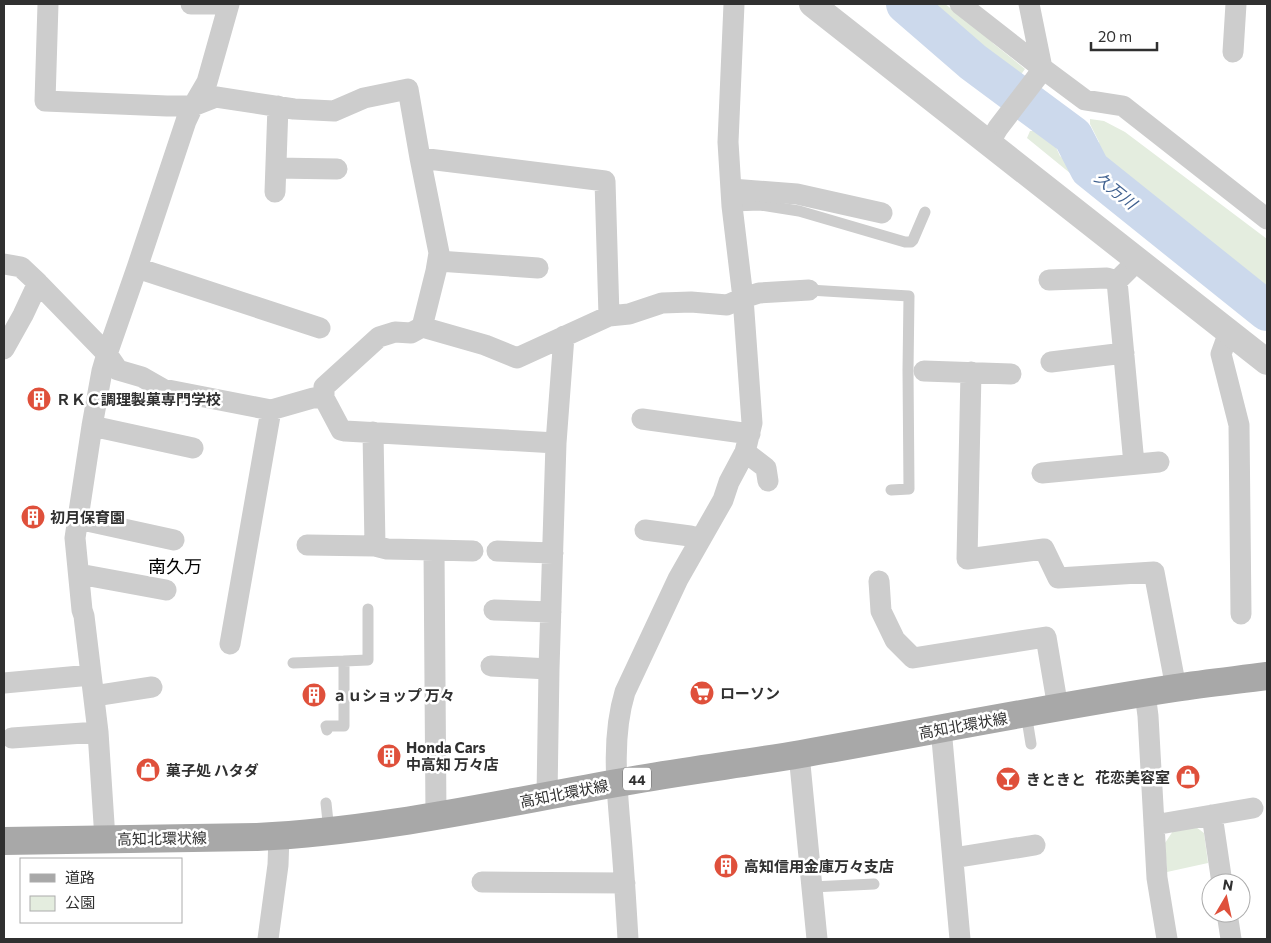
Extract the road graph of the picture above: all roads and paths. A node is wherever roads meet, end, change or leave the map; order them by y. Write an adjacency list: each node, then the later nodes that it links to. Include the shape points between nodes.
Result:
1 (48, 4): 11 (street, via 45,101)
2 (191, 4): 3 (street)
3 (229, 4): 11 (street, via 207,82)
4 (734, 4): 18 (street, via 728,133)
5 (812, 4): 13 (street)
6 (960, 4): 10 (street)
7 (1029, 4): 10 (street)
8 (1236, 4): 9 (street)
9 (1233, 52)
10 (1040, 73): 13 (street); 21 (street, via 1085,100 1124,106)
11 (193, 106): 12 (street, via 216,96); 25 (street)
12 (278, 106): 14 (street, via 334,111 364,98 408,89); 15 (street)
13 (993, 135): 22 (street)
14 (420, 158): 23 (street); 32 (street, via 605,181)
15 (276, 168): 16 (street); 17 (street)
16 (337, 169)
17 (275, 192)
18 (732, 197): 19 (lane, via 799,211 905,242 913,240); 20 (street, via 798,194); 31 (street)
19 (925, 212)
20 (882, 213)
21 (1267, 219)
22 (1138, 259): 28 (street); 35 (street)
23 (438, 261): 26 (street); 33 (street)
24 (4, 264): 29 (street, via 20,268)
25 (137, 268): 34 (street); 39 (street)
26 (538, 268)
27 (1049, 280): 28 (street, via 1107,278)
28 (1117, 281): 38 (street)
29 (38, 282): 37 (street); 39 (street)
30 (809, 290): 31 (street, via 759,293); 46 (lane, via 910,296)
31 (742, 298): 32 (street, via 727,306 662,303 629,314); 53 (street, via 752,423)
32 (609, 316): 36 (street)
33 (422, 327): 36 (street, via 516,358); 47 (street, via 411,333 395,332 379,337 324,387)
34 (320, 328)
35 (1229, 332): 41 (street); 76 (street, via 1221,354 1239,425)
36 (564, 336): 52 (street)
37 (4, 349)
38 (1124, 353): 40 (street); 56 (street)
39 (107, 354): 48 (street, via 118,370 142,377 163,389); 50 (street)
40 (1051, 362)
41 (1267, 362)
42 (924, 370): 43 (street)
43 (971, 372): 44 (street); 86 (street, via 967,559 1044,549 1058,578 1154,572)
44 (1011, 374)
45 (896, 394): 46 (lane)
46 (908, 395): 59 (lane, via 908,489)
47 (324, 398): 48 (street); 51 (street, via 341,430)
48 (271, 410): 77 (street)
49 (642, 419): 53 (street)
50 (92, 426): 54 (street); 60 (street)
51 (373, 432): 52 (street); 65 (street)
52 (556, 443): 69 (street)
53 (748, 443): 58 (street, via 766,468); 62 (street, via 724,500)
54 (193, 448)
55 (1159, 462): 56 (street)
56 (1134, 464): 57 (street)
57 (1042, 473)
58 (768, 481)
59 (890, 490)
60 (78, 519): 63 (street); 70 (street)
61 (645, 530): 62 (street)
62 (701, 539): 97 (street, via 678,579 620,708)
63 (174, 540)
64 (307, 545): 65 (street)
65 (375, 546): 66 (street)
66 (434, 550): 67 (street); 102 (street)
67 (472, 551)
68 (497, 551): 69 (street)
69 (553, 553): 75 (street)
70 (78, 574): 72 (street); 82 (street)
71 (879, 581): 89 (street, via 881,611 894,640 913,658 1046,637)
72 (166, 590)
73 (368, 610): 78 (lane, via 368,660)
74 (494, 610): 75 (street)
75 (551, 612): 81 (street)
76 (1241, 614)
77 (230, 644)
78 (344, 661): 79 (lane); 92 (lane, via 344,726 326,726)
79 (294, 662)
80 (491, 666): 81 (street)
81 (549, 669): 98 (street)
82 (91, 674): 84 (street); 88 (street)
83 (1267, 676): 86 (main road, 高知北環状線 / 44)
84 (4, 683)
85 (152, 687): 88 (street)
86 (1176, 688): 87 (main road, 高知北環状線 / 44)
87 (1145, 693): 89 (main road, 高知北環状線 / 44); 103 (street)
88 (94, 696): 93 (street)
89 (1058, 708): 90 (main road, 高知北環状線 / 44)
90 (1026, 713): 91 (main road, 高知北環状線 / 44); 95 (lane)
91 (941, 728): 96 (main road, 高知北環状線 / 44); 109 (street)
92 (326, 730)
93 (98, 732): 94 (street); 106 (street)
94 (12, 738)
95 (1031, 744)
96 (799, 754): 97 (main road, 高知北環状線 / 44); 114 (street)
97 (617, 782): 98 (main road, 高知北環状線 / 44); 112 (street)
98 (547, 796): 102 (main road, 高知北環状線 / 44)
99 (326, 803): 104 (lane)
100 (1253, 808): 101 (street)
101 (1212, 815): 103 (street); 110 (street)
102 (436, 816): 104 (main road, 高知北環状線 / 44)
103 (1154, 825): 120 (street, via 1157,878)
104 (329, 830): 105 (main road, 高知北環状線 / 44)
105 (280, 836): 106 (main road, 高知北環状線 / 44); 116 (street)
106 (105, 840): 107 (main road, 高知北環状線 / 44)
107 (4, 841)
108 (1035, 844): 109 (street)
109 (953, 858): 119 (street)
110 (1221, 873)
111 (482, 882): 112 (street)
112 (625, 883): 117 (street)
113 (874, 884): 114 (lane)
114 (812, 887): 118 (street)
115 (1228, 923): 121 (street)
116 (268, 939)
117 (628, 939)
118 (818, 939)
119 (960, 939)
120 (1166, 939)
121 (1230, 939)

